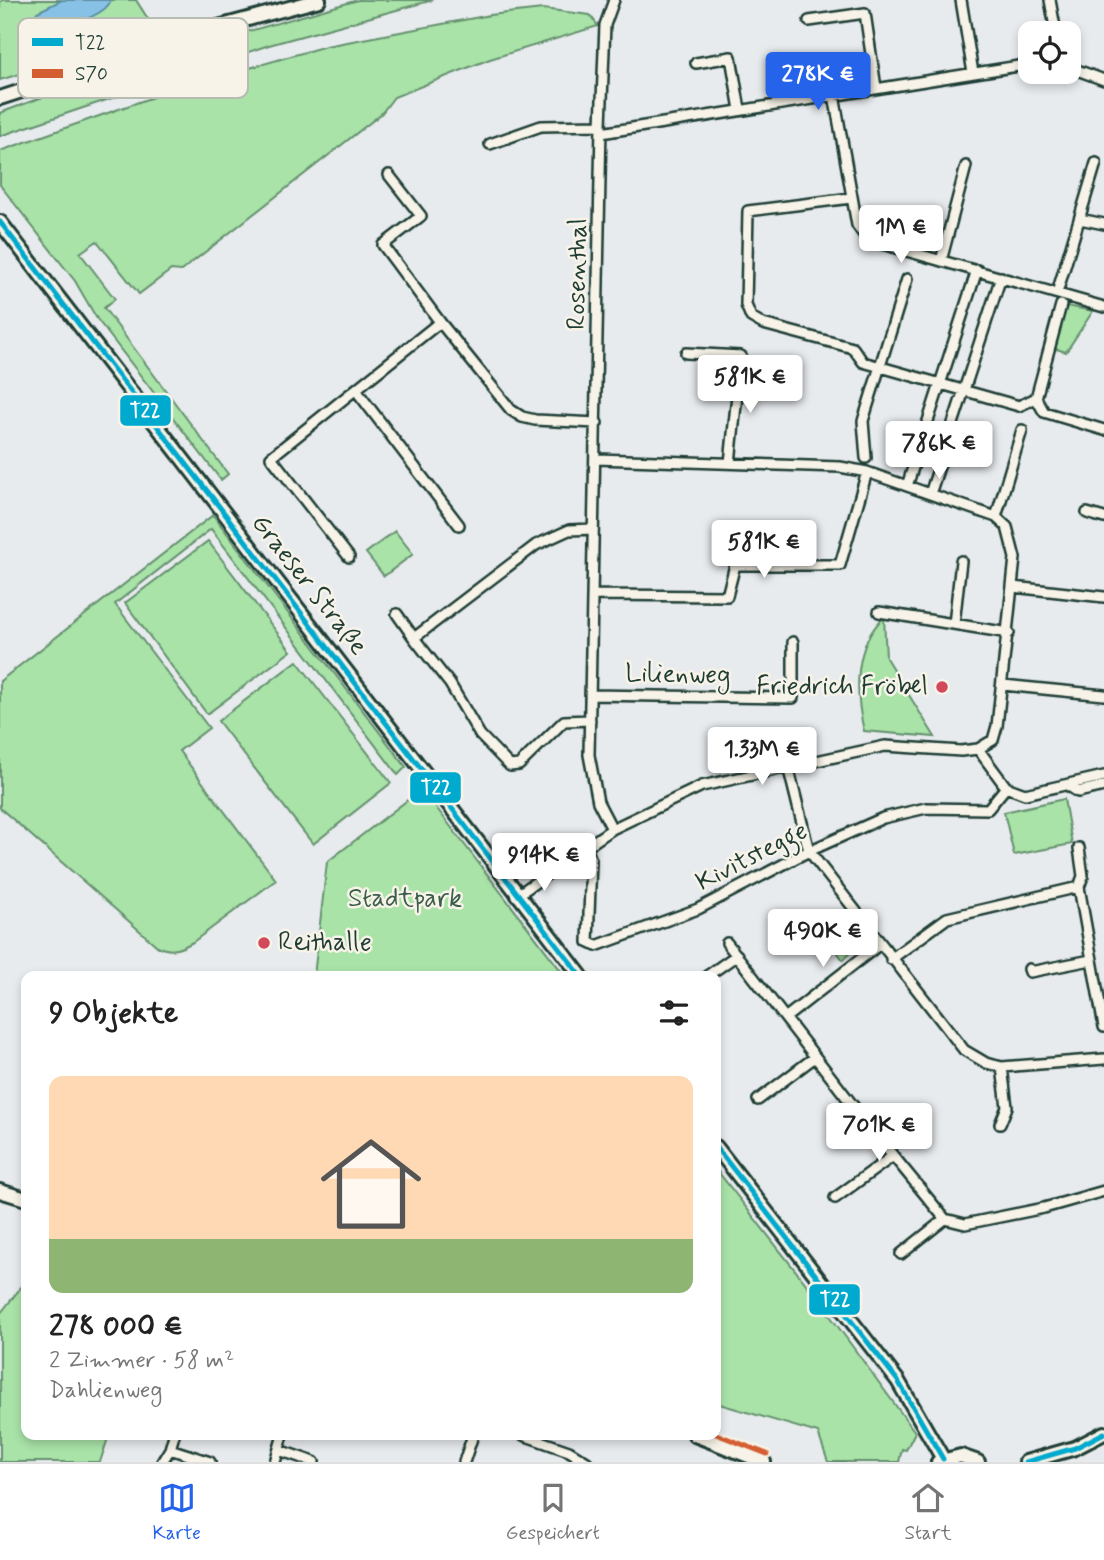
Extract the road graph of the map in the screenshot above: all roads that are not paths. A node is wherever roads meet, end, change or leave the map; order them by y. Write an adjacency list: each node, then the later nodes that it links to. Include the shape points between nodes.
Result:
1 (319, 0): 5 (main road)
2 (614, 0): 18 (street, Rosenthal, via 605,25)
3 (961, 0): 11 (street)
4 (1050, 0): 7 (street)
5 (248, 19)
6 (809, 20): 13 (street, via 866,13)
7 (1054, 21)
8 (696, 63): 17 (street, via 731,57)
9 (1018, 66): 11 (street)
10 (1081, 71): 12 (street)
11 (973, 72): 13 (street)
12 (1104, 80)
13 (876, 88): 15 (street)
14 (18, 91): 16 (main road)
15 (834, 95): 17 (street); 23 (street)
16 (0, 97)
17 (740, 110): 18 (street)
18 (601, 129): 19 (street, via 541,126); 41 (street, Rosenthal)
19 (490, 144)
20 (1096, 163): 24 (street)
21 (966, 166): 27 (street)
22 (389, 175): 34 (street, via 421,216 383,245)
23 (851, 198): 27 (street, via 857,225 868,240); 36 (street, via 748,211 746,305 751,317 763,324 853,348 863,362)
24 (1080, 219): 26 (street); 31 (street)
25 (0, 222): 81 (main road, Graeser Straße)
26 (1104, 224)
27 (941, 261): 28 (street)
28 (977, 270): 29 (street); 37 (street)
29 (1001, 277): 31 (street); 39 (street)
30 (907, 279): 36 (street)
31 (1056, 293): 33 (street)
32 (1061, 305): 40 (street)
33 (1104, 307)
34 (440, 322): 38 (street); 41 (street, via 511,410 522,417)
35 (686, 353): 46 (street, via 741,356)
36 (881, 365): 37 (street); 44 (street, via 863,421)
37 (942, 383): 39 (street); 48 (street)
38 (356, 390): 53 (street); 55 (street, via 271,457)
39 (964, 390): 40 (street, via 1019,406); 49 (street)
40 (1036, 398): 43 (street, via 1044,412)
41 (597, 423): 45 (street, Rosenthal)
42 (1023, 430): 51 (street)
43 (1104, 430)
44 (866, 458)
45 (596, 459): 46 (street); 54 (street, Rosenthal)
46 (730, 464): 47 (street)
47 (867, 472): 48 (street); 58 (street, via 840,565 735,565 727,596)
48 (907, 486): 49 (street)
49 (930, 494): 51 (street)
50 (1087, 513): 52 (street)
51 (996, 517): 57 (street, via 1013,542)
52 (1104, 518)
53 (459, 525)
54 (593, 529): 58 (street, Rosenthal); 64 (street, via 569,530 536,545)
55 (349, 556)
56 (961, 561): 62 (street)
57 (1013, 587): 59 (street); 63 (street)
58 (592, 595): 67 (street, Rosenthal)
59 (1104, 597)
60 (879, 612): 62 (street)
61 (397, 614): 64 (street)
62 (954, 624): 63 (street)
63 (1009, 633): 66 (street)
64 (414, 638): 69 (street, via 450,684 480,734 510,766 519,765 564,721)
65 (793, 642): 67 (street, Lilienweg, via 793,698)
66 (1003, 685): 68 (street); 70 (street, via 993,740)
67 (590, 695): 69 (street, Rosenthal)
68 (1104, 695)
69 (590, 720): 76 (street, Rosenthal, via 594,788)
70 (978, 749): 71 (street, via 885,746); 75 (street)
71 (788, 766): 76 (street, via 702,786); 79 (street)
72 (1104, 776): 73 (street)
73 (1067, 785): 74 (street, via 1078,792); 75 (street, via 1026,794)
74 (1104, 786)
75 (1006, 787): 79 (street, Kivitstegge, via 988,808 911,810)
76 (612, 829): 77 (street)
77 (586, 848): 79 (street, Kivitstegge, via 591,946 698,909); 81 (street)
78 (1079, 848): 80 (street, via 1083,876)
79 (808, 851): 83 (street)
80 (1079, 887): 85 (street, via 947,918); 86 (street)
81 (516, 896): 88 (main road, Graeser Straße)
82 (727, 943): 84 (street)
83 (880, 944): 85 (street); 90 (street)
84 (737, 955): 89 (street); 90 (street)
85 (891, 959): 94 (street, via 964,1050)
86 (1091, 960): 87 (street); 91 (street)
87 (1029, 969)
88 (577, 971)
89 (714, 971)
90 (785, 1018): 92 (street)
91 (1104, 1027)
92 (815, 1057): 95 (street); 98 (street)
93 (1104, 1059): 94 (street)
94 (1002, 1067): 96 (street, via 1007,1107)
95 (758, 1100)
96 (1000, 1124)
97 (721, 1153): 113 (main road, via 898,1381)
98 (893, 1156): 102 (street); 103 (street)
99 (0, 1191): 101 (main road)
100 (1104, 1191): 103 (street, via 1044,1209 965,1224)
101 (21, 1197)
102 (835, 1198)
103 (945, 1219): 104 (street)
104 (901, 1254)
105 (1104, 1433): 122 (main road, via 1075,1448)
106 (172, 1440): 111 (street)
107 (282, 1440): 112 (street)
108 (471, 1440): 118 (street)
109 (537, 1440): 119 (street)
110 (708, 1440): 120 (main road)
111 (170, 1448): 114 (street); 115 (street)
112 (279, 1450): 116 (street); 117 (street)
113 (941, 1460): 121 (main road, via 961,1456)
114 (162, 1462)
115 (210, 1462)
116 (275, 1462)
117 (314, 1462)
118 (464, 1462)
119 (587, 1462)
120 (764, 1462)
121 (978, 1462)
122 (1026, 1462)

